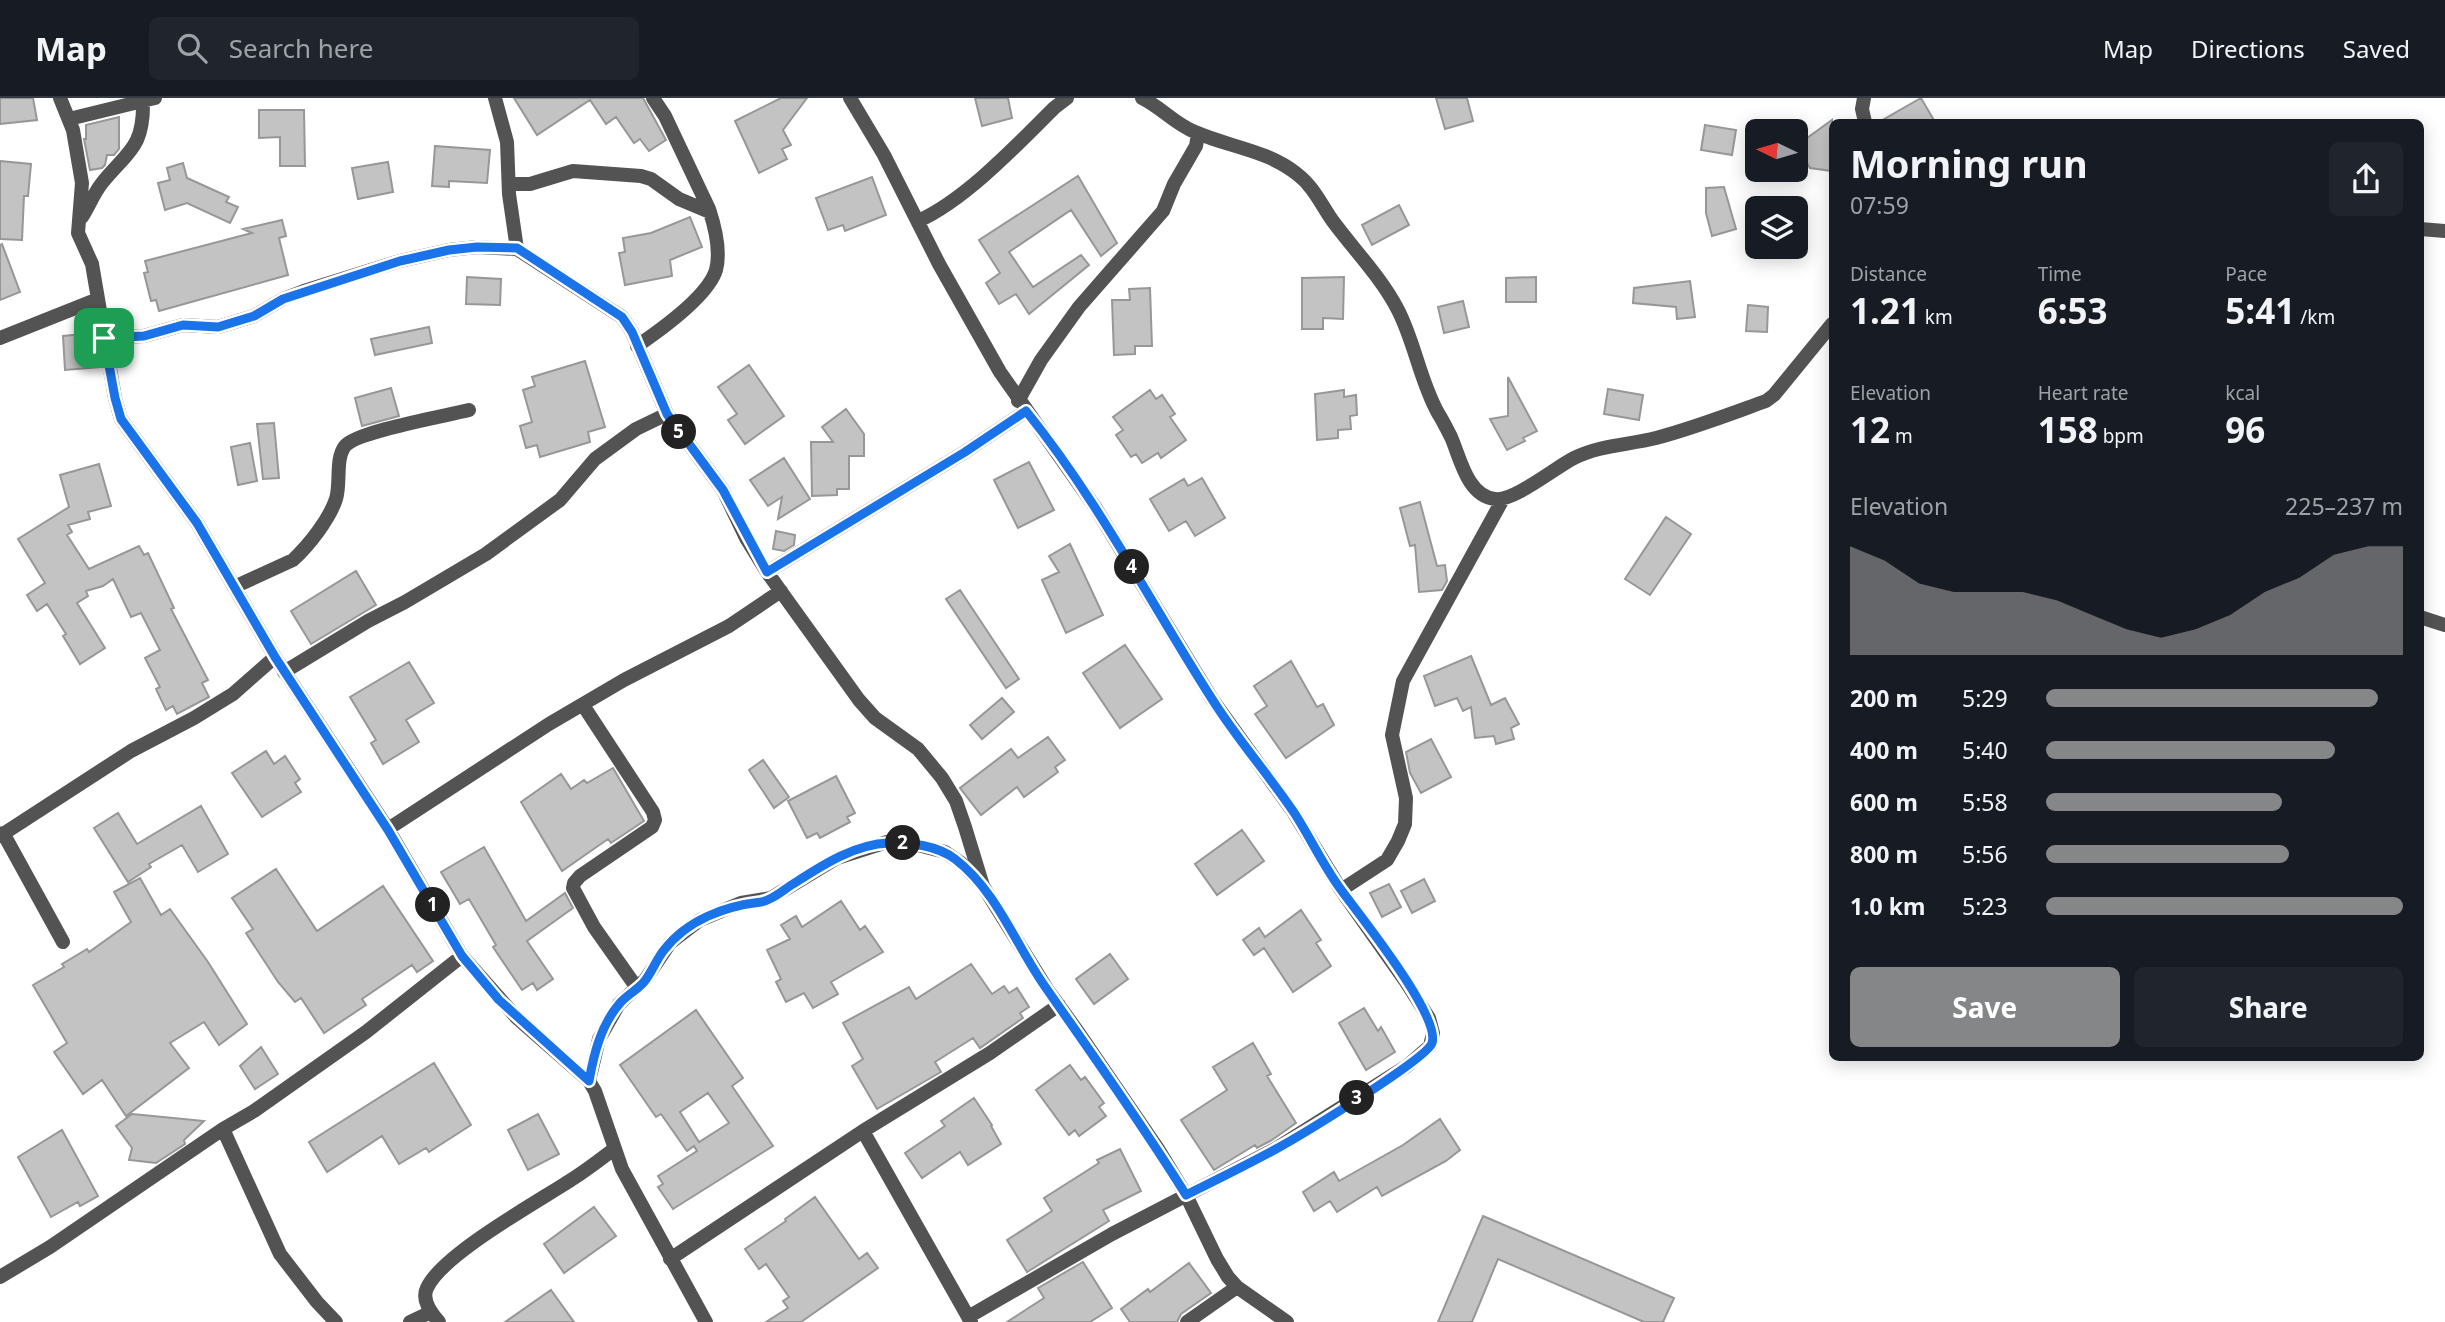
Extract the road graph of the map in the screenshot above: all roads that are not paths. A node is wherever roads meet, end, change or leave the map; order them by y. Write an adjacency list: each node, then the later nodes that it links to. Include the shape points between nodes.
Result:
1 (60, 98): 10 (street)
2 (495, 98): 13 (street, via 507,142)
3 (653, 98): 14 (street)
4 (850, 98): 16 (street)
5 (1067, 98): 16 (street, via 963,192)
6 (1142, 98): 9 (street)
7 (1864, 98): 11 (street)
8 (149, 100): 10 (street); 15 (street, via 138,139 102,183)
9 (1165, 103): 12 (street, via 1176,122)
10 (69, 119): 15 (street, via 82,183)
11 (1864, 119)
12 (1198, 134): 25 (street, via 1163,211 1079,307 1041,360); 28 (street, via 1268,156 1314,190 1394,303 1470,481 1488,497)
13 (509, 184): 14 (street, via 530,184 573,171 641,176); 19 (street)
14 (710, 212): 24 (street, via 717,251 715,274 668,325)
15 (79, 221): 20 (street, via 78,233 90,258)
16 (918, 221): 25 (street)
17 (2424, 229): 18 (street)
18 (2445, 231)
19 (517, 248): 23 (street, via 449,250 400,261 283,299 254,316 218,327 183,325 144,336); 24 (street, via 622,317)
20 (98, 299): 22 (street); 23 (street)
21 (1829, 328): 28 (street, via 1766,401 1654,438 1595,449)
22 (0, 338)
23 (104, 338): 30 (street, via 121,419 197,523)
24 (637, 346): 27 (street)
25 (1022, 406): 29 (street, via 965,452); 40 (street, via 1095,507 1212,699 1294,813)
26 (469, 410): 30 (street, via 375,432 348,444 336,498 305,547 292,560)
27 (667, 414): 29 (street, via 723,490); 35 (street, via 636,429 595,459 560,500 486,554)
28 (1503, 499): 40 (street, via 1403,681 1392,735 1406,798 1405,824 1398,841 1387,860)
29 (767, 572): 31 (street)
30 (234, 587): 34 (street)
31 (781, 591): 36 (street, via 729,626); 39 (street, via 859,700 882,724 918,749 942,778 956,801)
32 (2424, 618): 33 (street)
33 (2445, 625)
34 (275, 657): 35 (street); 38 (street, via 233,695 131,751)
35 (284, 672): 37 (street)
36 (583, 705): 37 (street); 43 (street, via 655,820 652,827 580,876 573,888)
37 (388, 830): 42 (street)
38 (2, 834): 41 (street)
39 (983, 886): 43 (street, via 945,852 887,842 856,851 821,866 771,898 741,903 700,920 670,943); 44 (street)
40 (1341, 890): 49 (street, via 1429,1018 1430,1046 1407,1066 1277,1149)
41 (63, 943)
42 (462, 956): 45 (street, via 499,1000); 46 (street, via 366,1032)
43 (636, 988): 45 (street, via 608,1021 595,1050)
44 (1059, 1005): 47 (street); 49 (street)
45 (589, 1081): 48 (street)
46 (223, 1129): 51 (street); 55 (street, via 281,1254)
47 (863, 1131): 50 (street); 54 (street)
48 (614, 1149): 50 (street); 53 (street, via 493,1229 444,1268 426,1290)
49 (1186, 1195): 52 (street, via 1217,1259); 54 (street)
50 (670, 1259): 57 (street)
51 (0, 1277)
52 (1237, 1287): 58 (street); 59 (street)
53 (435, 1317): 56 (street)
54 (969, 1320)
55 (336, 1322)
56 (410, 1322)
57 (706, 1322)
58 (1187, 1322)
59 (1287, 1322)

